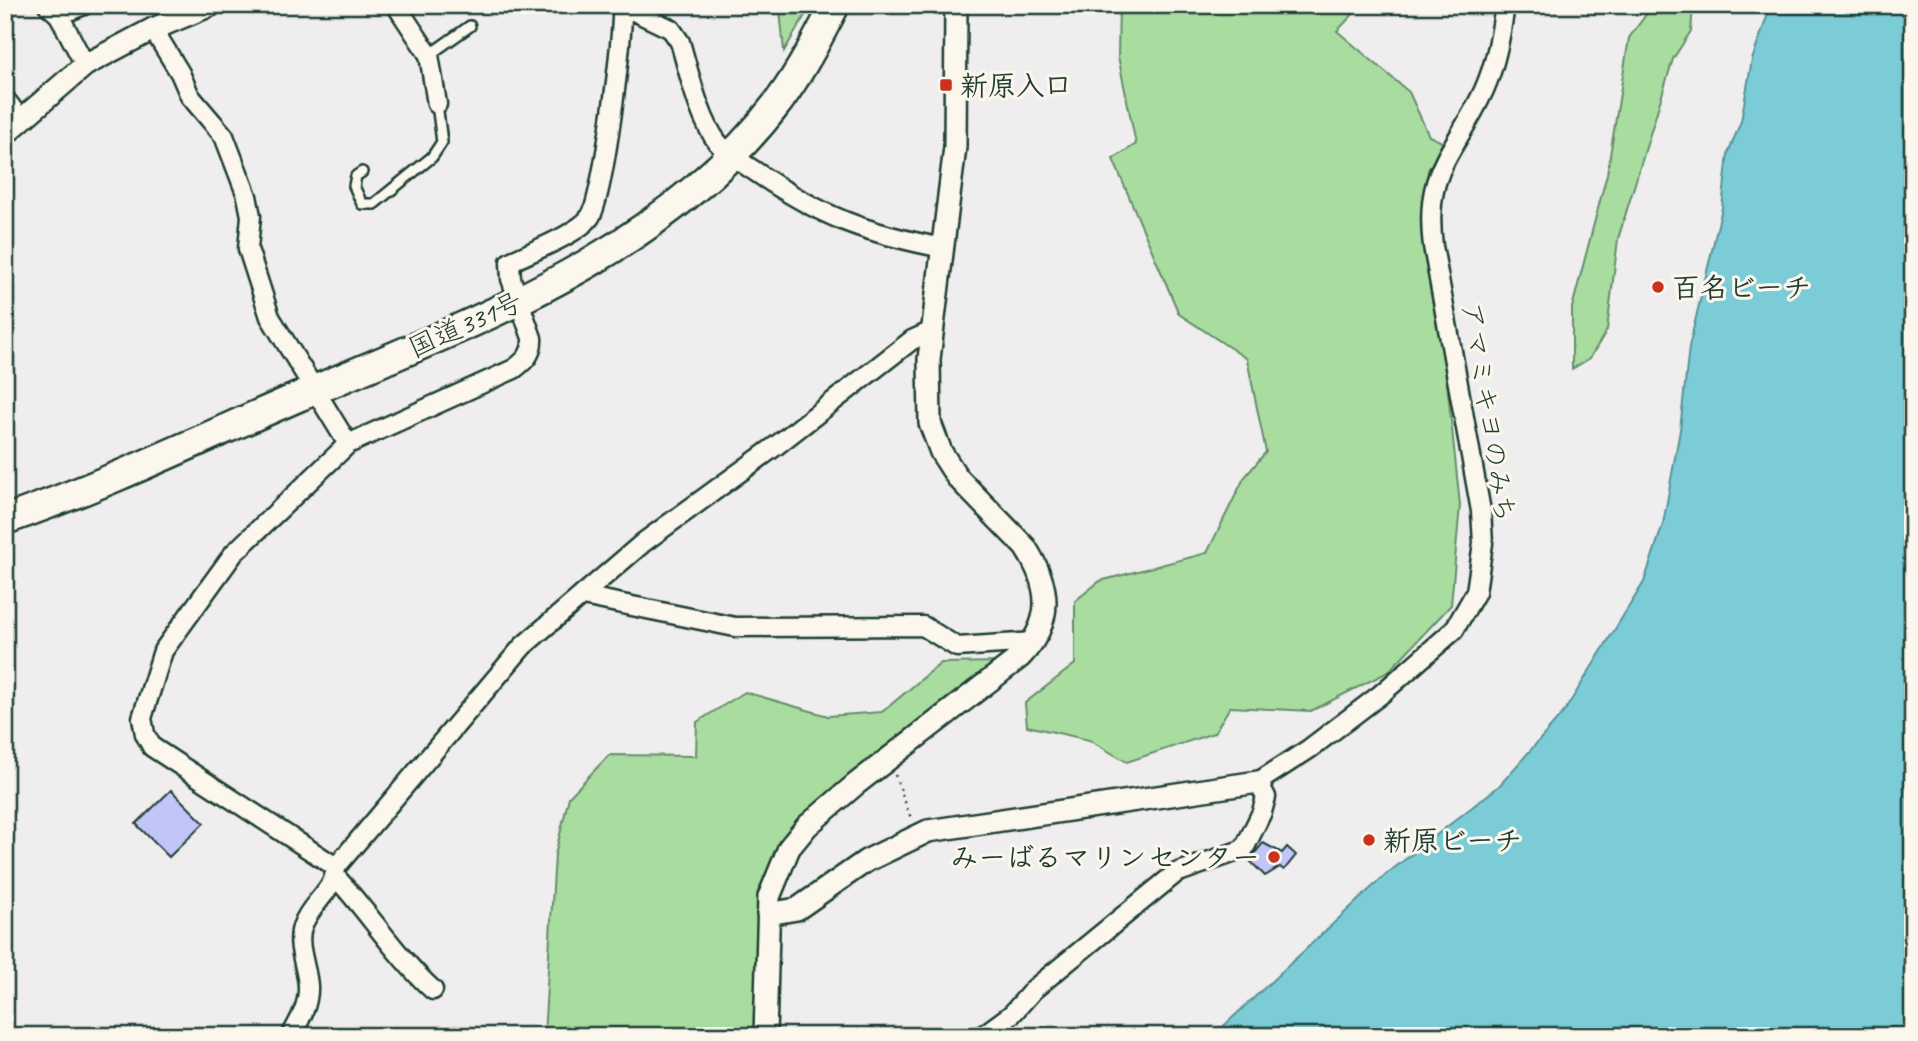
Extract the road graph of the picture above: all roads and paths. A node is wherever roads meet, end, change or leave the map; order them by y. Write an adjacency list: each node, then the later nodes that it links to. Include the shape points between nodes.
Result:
1 (84, 5): 8 (street)
2 (211, 5): 10 (street)
3 (622, 5): 16 (street, via 671,29 715,138); 19 (street, via 604,170 591,216 510,262)
4 (835, 5): 16 (highway, 国道331号, via 779,101)
5 (956, 5): 18 (street, via 955,147)
6 (1505, 5): 27 (street, アマミキヨのみち, via 1490,75 1436,176 1430,203 1433,246 1481,510 1483,543 1476,592 1454,631 1380,695)
7 (404, 8): 11 (street)
8 (54, 10): 12 (street)
9 (470, 26): 11 (lane)
10 (153, 29): 12 (street); 21 (street, via 190,96 224,136 247,196 251,216 248,249 264,301)
11 (429, 55): 14 (street)
12 (85, 65): 15 (street)
13 (5, 99): 15 (street)
14 (437, 104): 17 (lane, via 442,142 432,157 374,204 362,204 354,186)
15 (13, 127)
16 (730, 155): 18 (street, via 829,217 891,238); 19 (highway, 国道331号, via 645,228)
17 (362, 172)
18 (943, 248): 20 (street)
19 (520, 300): 21 (highway, 国道331号); 22 (street, via 533,348 522,363)
20 (932, 331): 24 (street, via 912,340 644,542); 25 (street, via 928,406 935,440 957,477 1034,561 1046,597)
21 (316, 389): 22 (street); 23 (highway, 国道331号)
22 (348, 444): 29 (street, via 234,553 163,651 142,719 152,747)
23 (5, 520)
24 (583, 596): 25 (street, via 735,627 923,626 957,647); 29 (street, via 493,678)
25 (1034, 642): 30 (street, via 807,826 779,867)
26 (893, 768): 28 (path)
27 (1258, 782): 28 (street, via 949,825); 34 (street, via 1266,797 1244,849 1176,873)
28 (917, 835): 30 (street, via 866,861 797,909)
29 (336, 871): 31 (street, via 409,967); 32 (street, via 302,928 308,987 302,1017)
30 (768, 914): 33 (street)
31 (433, 990)
32 (291, 1036)
33 (765, 1036)
34 (982, 1036)

